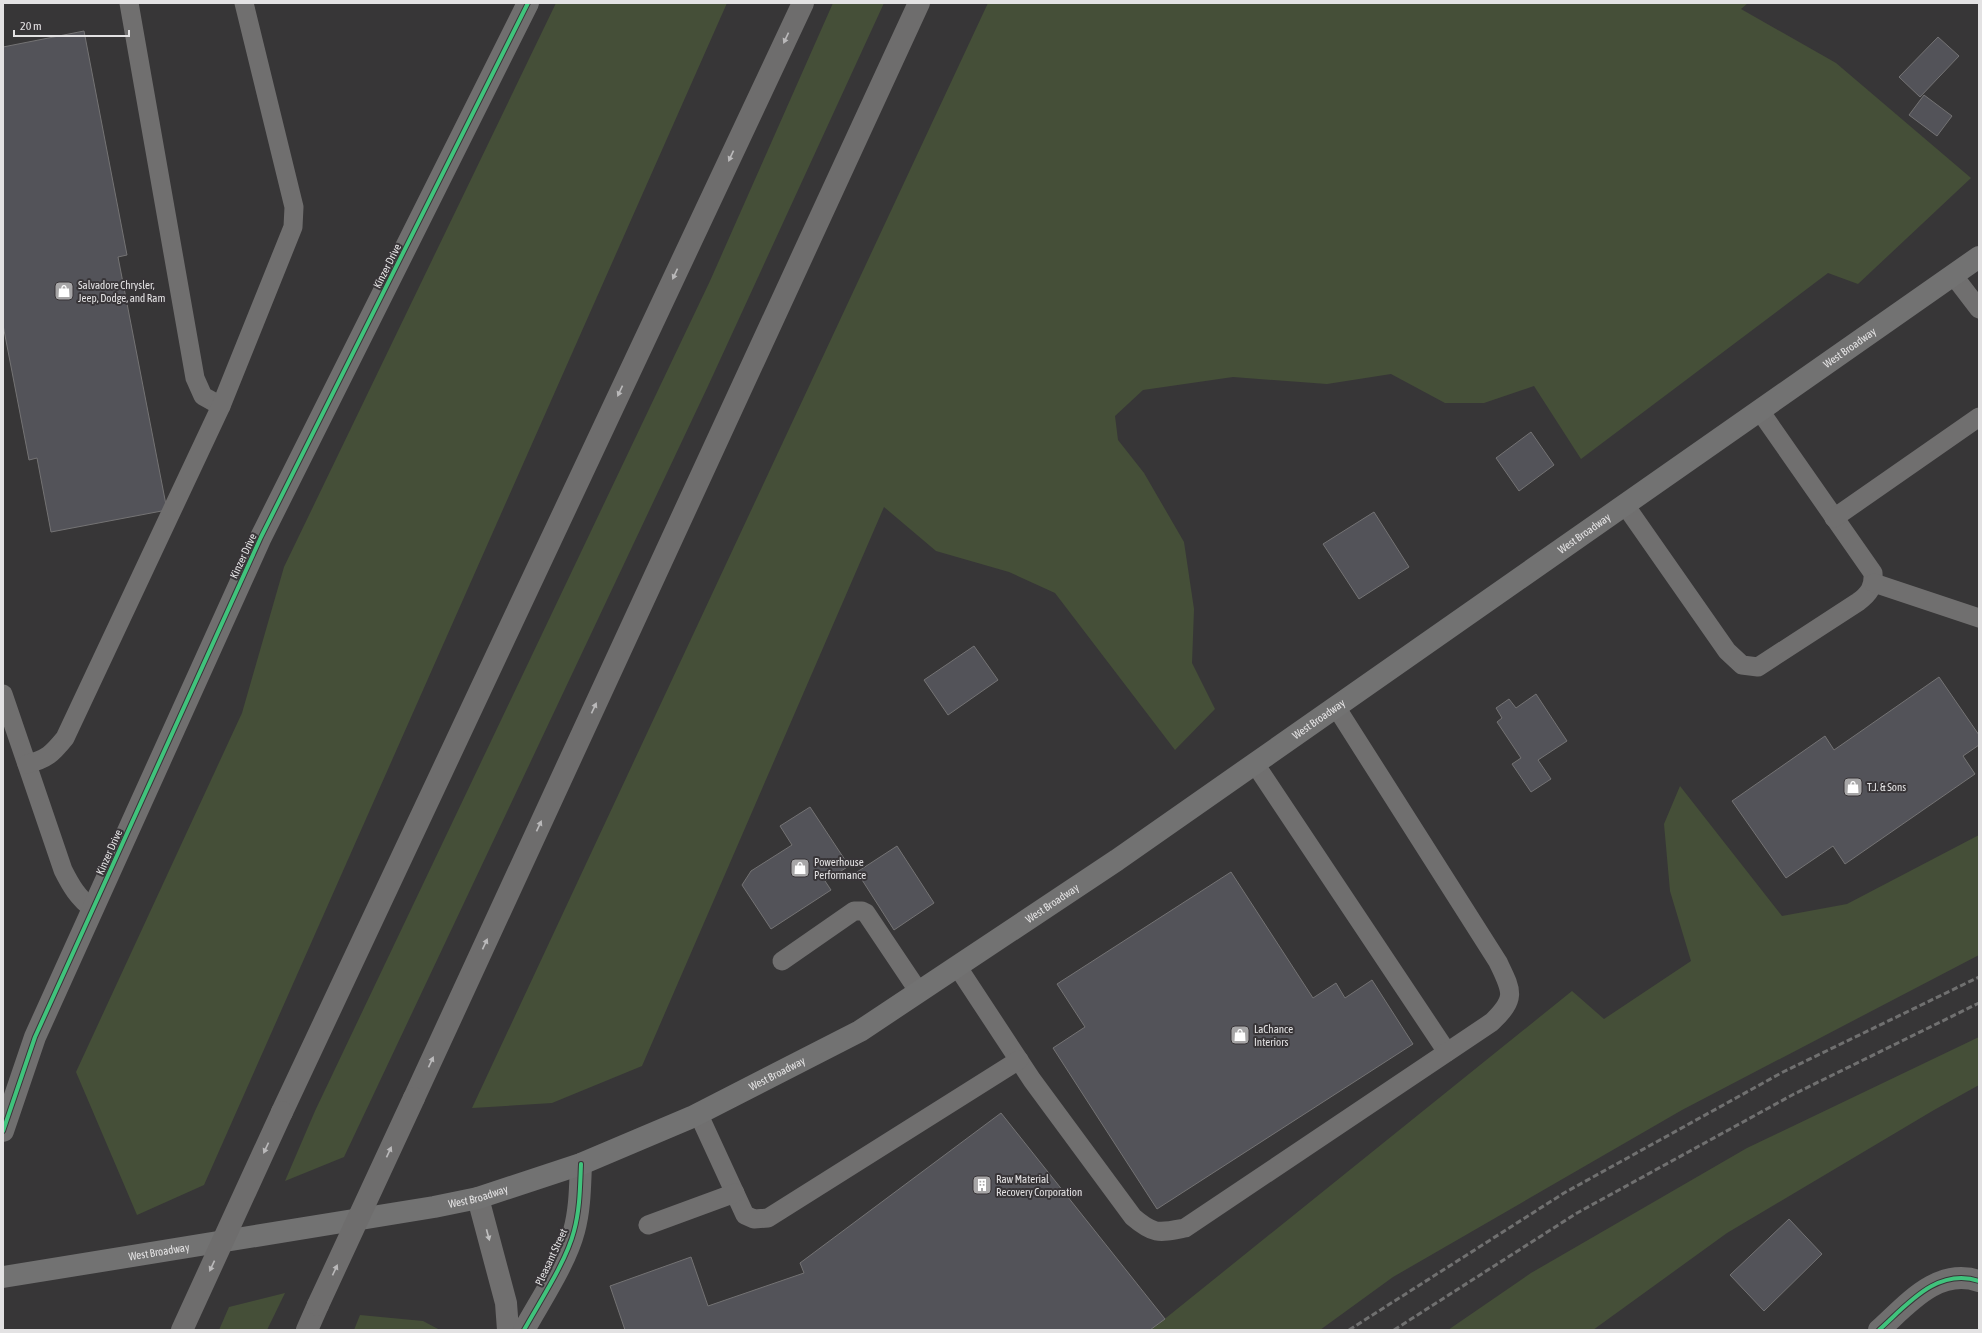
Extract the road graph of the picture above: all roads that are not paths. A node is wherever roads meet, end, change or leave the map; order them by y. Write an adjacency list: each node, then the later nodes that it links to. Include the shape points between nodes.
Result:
1 (129, 3): 9 (lane, via 195,378 203,396)
2 (244, 3): 9 (lane, via 294,207 294,227)
3 (528, 3): 20 (street, Kinzer Drive, via 261,537)
4 (802, 3): 34 (highway, one-way to 34, bridge)
5 (919, 3): 35 (highway, one-way to 5, bridge)
6 (1979, 257): 7 (main road, West Broadway)
7 (1953, 275): 8 (lane); 10 (main road, West Broadway)
8 (1979, 309)
9 (221, 406): 18 (lane, via 65,738 44,760)
10 (1760, 411): 12 (main road, West Broadway); 13 (lane)
11 (1979, 417): 13 (lane)
12 (1625, 505): 14 (lane, via 1726,651 1742,665 1758,667 1858,602 1867,595); 17 (main road, West Broadway)
13 (1834, 518): 14 (lane, via 1873,573)
14 (1874, 583): 15 (lane)
15 (1979, 618)
16 (3, 694): 18 (lane)
17 (1336, 707): 19 (main road, West Broadway); 24 (lane, via 1498,962 1510,986 1510,1000 1505,1010 1492,1022)
18 (27, 764): 20 (lane, via 63,870 80,899)
19 (1255, 764): 22 (main road, West Broadway, via 1118,860); 24 (lane)
20 (93, 909): 27 (street, Kinzer Drive, via 35,1037)
21 (782, 961): 23 (lane, via 854,911 862,911 866,913)
22 (957, 966): 23 (main road, West Broadway); 25 (lane)
23 (919, 992): 26 (main road, West Broadway, via 860,1031)
24 (1447, 1052): 25 (lane, via 1185,1228 1162,1233 1147,1229 1133,1217)
25 (1019, 1060): 29 (lane, via 768,1218 754,1219 745,1215)
26 (698, 1113): 28 (main road, West Broadway); 29 (lane)
27 (3, 1131)
28 (581, 1164): 30 (main road, West Broadway); 37 (street, Pleasant Street, via 580,1198 574,1232 558,1269)
29 (735, 1193): 31 (lane)
30 (478, 1198): 32 (main road, West Broadway); 36 (street, one-way to 36, via 506,1303)
31 (648, 1225)
32 (3, 1277)
33 (1972, 1280): 38 (street, via 1943,1280 1928,1287)
34 (182, 1330)
35 (307, 1330)
36 (508, 1330)
37 (524, 1330)
38 (1879, 1330)

